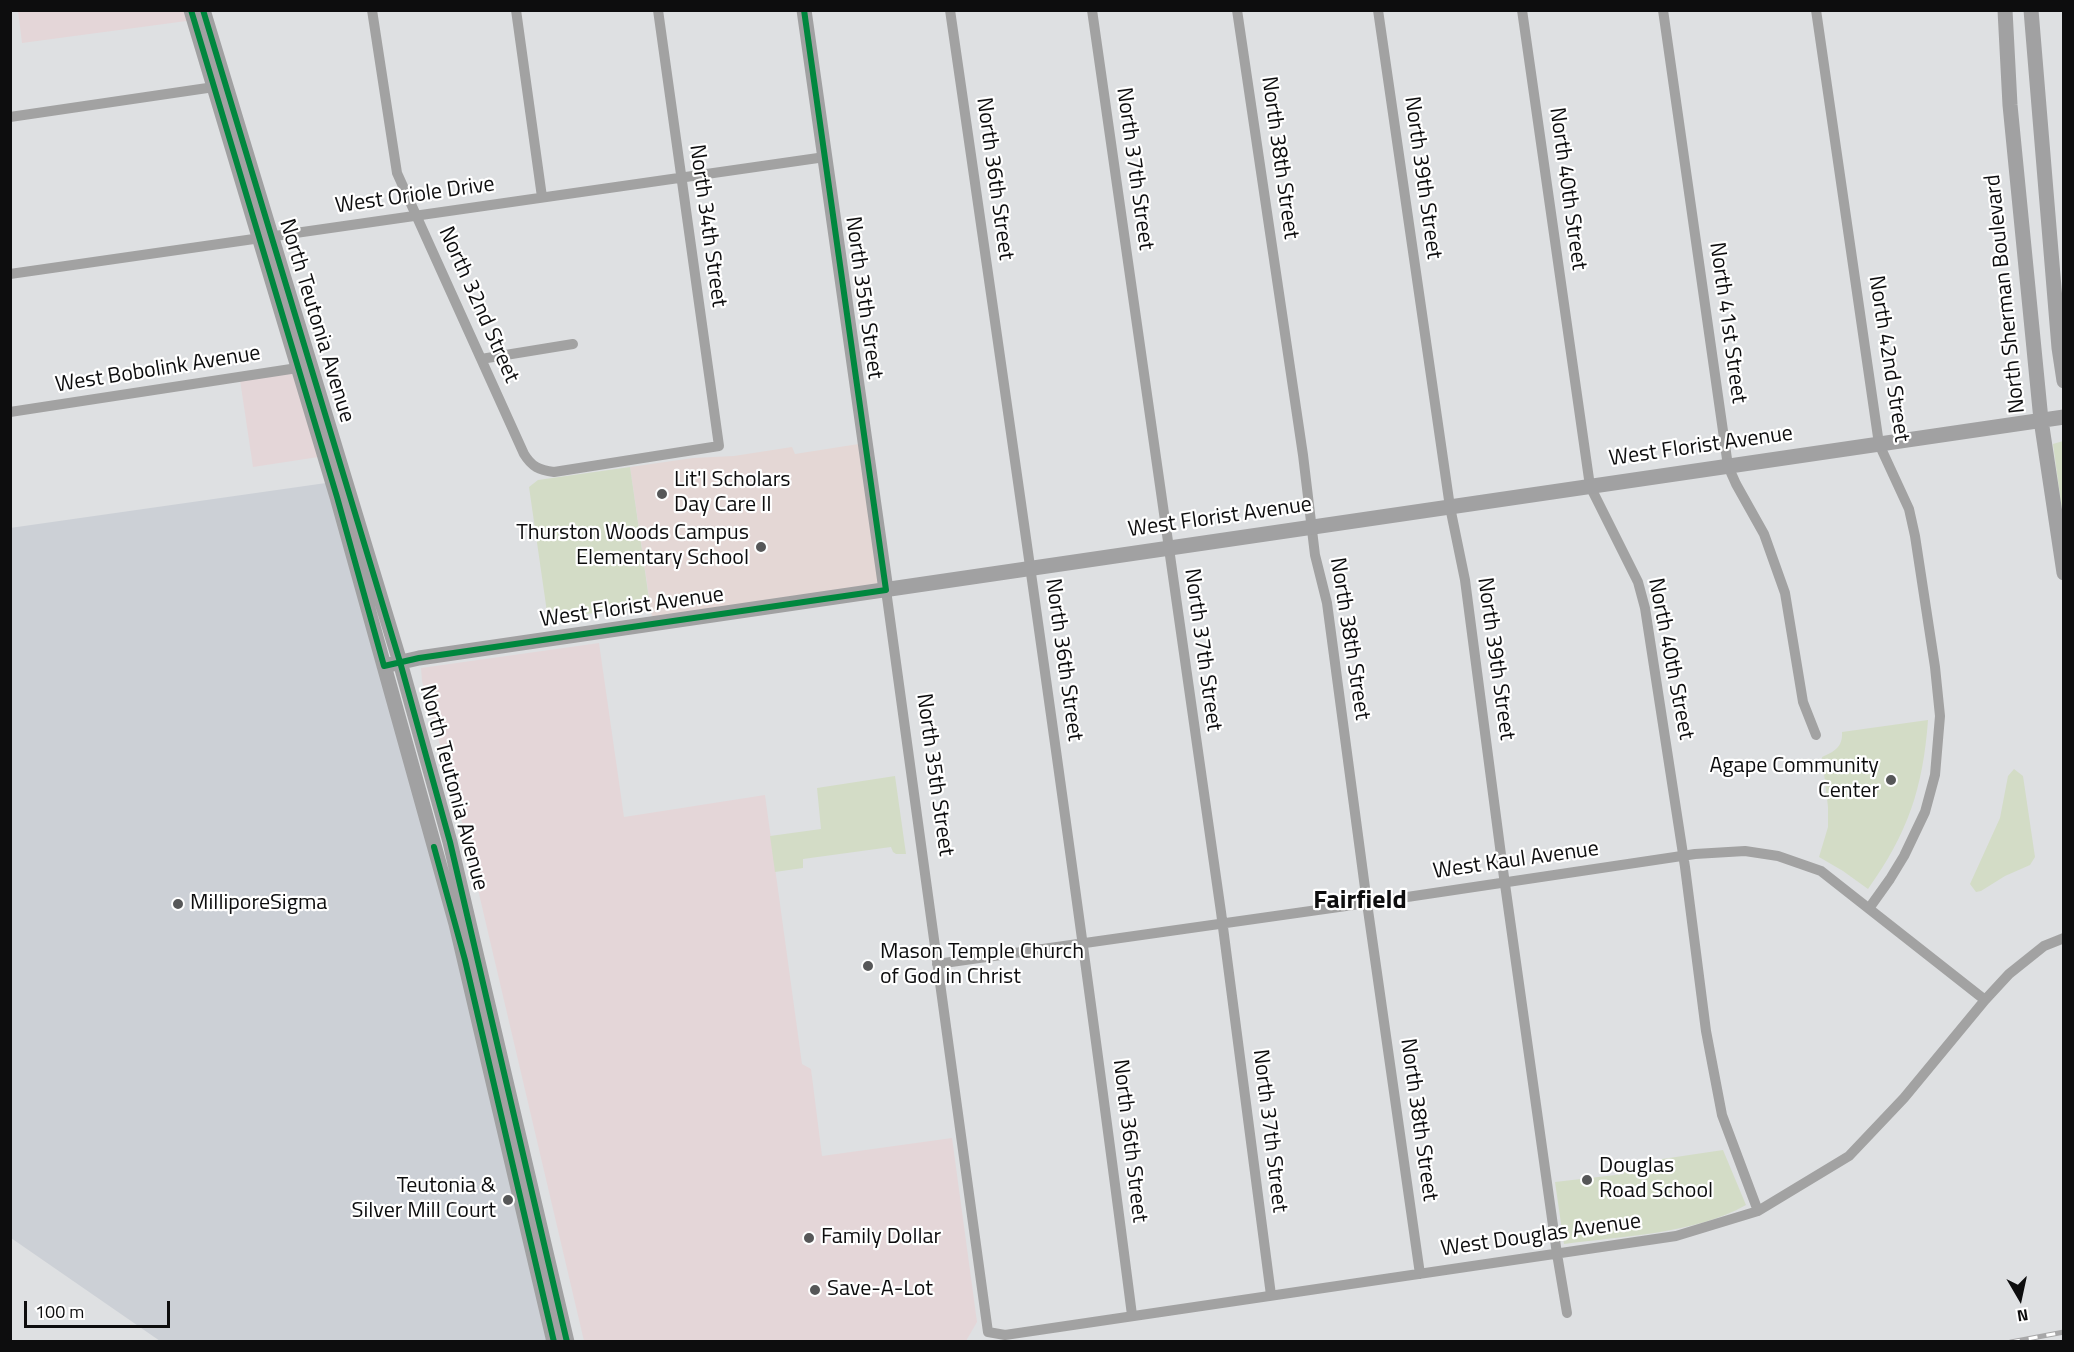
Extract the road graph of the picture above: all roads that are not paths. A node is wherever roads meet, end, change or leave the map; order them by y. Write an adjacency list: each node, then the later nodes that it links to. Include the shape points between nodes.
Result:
1 (191, 10): 18 (main road, North Teutonia Avenue)
2 (203, 10): 18 (main road, North Teutonia Avenue)
3 (372, 10): 23 (street, North 32nd Street, via 394,163)
4 (516, 10): 22 (street)
5 (658, 10): 21 (street, North 34th Street)
6 (804, 10): 20 (main road, North 35th Street)
7 (950, 10): 40 (street, North 36th Street)
8 (1092, 10): 39 (street, North 37th Street)
9 (1237, 10): 38 (street, North 38th Street)
10 (1378, 10): 37 (street, North 39th Street)
11 (1522, 10): 36 (street, North 40th Street)
12 (1663, 10): 34 (street, North 41st Street)
13 (1816, 10): 33 (street, North 42nd Street)
14 (1997, 10): 17 (main road)
15 (2005, 10): 17 (main road, North Sherman Boulevard)
16 (2031, 10): 29 (main road)
17 (2009, 74): 32 (main road, North Sherman Boulevard)
18 (220, 86): 19 (street); 24 (main road, North Teutonia Avenue)
19 (10, 117)
20 (825, 157): 21 (street, West Oriole Drive); 42 (main road, North 35th Street)
21 (680, 177): 22 (street, West Oriole Drive); 35 (street, North 34th Street, via 719,446 554,472)
22 (542, 197): 23 (street, West Oriole Drive)
23 (416, 216): 24 (street, West Oriole Drive); 27 (street, North 32nd Street)
24 (265, 237): 25 (street, West Oriole Drive); 28 (main road, North Teutonia Avenue)
25 (10, 274)
26 (573, 344): 27 (street)
27 (481, 359): 35 (street, North 32nd Street, via 524,454)
28 (304, 367): 30 (street, West Bobolink Avenue); 43 (main road, North Teutonia Avenue); 44 (main road, North Teutonia Avenue)
29 (2064, 381)
30 (10, 412)
31 (2064, 417): 32 (main road, West Florist Avenue)
32 (2041, 420): 33 (main road, West Florist Avenue); 41 (main road, North Sherman Boulevard)
33 (1880, 444): 34 (main road, West Florist Avenue); 49 (street, North 42nd Street, via 1909,509 1915,536 1940,716 1935,775 1925,812)
34 (1728, 466): 36 (main road, West Florist Avenue); 45 (street, North 41st Street, via 1764,534 1785,593 1803,702)
35 (537, 469)
36 (1590, 486): 37 (main road, West Florist Avenue); 46 (street, North 40th Street, via 1638,582 1645,608)
37 (1450, 507): 38 (main road, West Florist Avenue); 47 (street, North 39th Street, via 1465,580)
38 (1312, 527): 39 (main road, West Florist Avenue); 48 (street, North 38th Street, via 1327,603)
39 (1168, 549): 40 (main road, West Florist Avenue); 50 (street, North 37th Street)
40 (1031, 569): 42 (main road, West Florist Avenue); 52 (street, North 36th Street)
41 (2064, 573)
42 (886, 590): 43 (main road, West Florist Avenue); 53 (street, North 35th Street)
43 (400, 662): 44 (main road, West Florist Avenue); 63 (main road, North Teutonia Avenue, via 450,842)
44 (384, 666): 62 (main road, North Teutonia Avenue, via 465,960)
45 (1816, 735)
46 (1684, 856): 47 (street, West Kaul Avenue); 49 (street, West Kaul Avenue, via 1745,851 1778,856 1821,871); 55 (street, North 40th Street, via 1706,1031 1722,1114)
47 (1504, 882): 48 (street, West Kaul Avenue); 56 (street, North 39th Street)
48 (1367, 903): 50 (street, West Kaul Avenue); 57 (street, North 38th Street)
49 (1870, 908): 54 (street, West Kaul Avenue)
50 (1222, 923): 52 (street, West Kaul Avenue); 58 (street, North 37th Street)
51 (2064, 938): 54 (street, West Douglas Avenue, via 2044,946)
52 (1083, 944): 53 (street, West Kaul Avenue); 60 (street, North 36th Street)
53 (937, 964): 61 (street, North 35th Street)
54 (1985, 999): 55 (street, West Douglas Avenue, via 1904,1098 1849,1156)
55 (1758, 1211): 56 (street, West Douglas Avenue, via 1676,1236)
56 (1557, 1254): 57 (street, West Douglas Avenue); 59 (street, North 39th Street)
57 (1420, 1274): 58 (street, West Douglas Avenue)
58 (1271, 1295): 60 (street, West Douglas Avenue)
59 (1567, 1313)
60 (1132, 1315): 61 (street, West Douglas Avenue, via 1005,1335)
61 (988, 1332)
62 (554, 1341)
63 (567, 1341)

